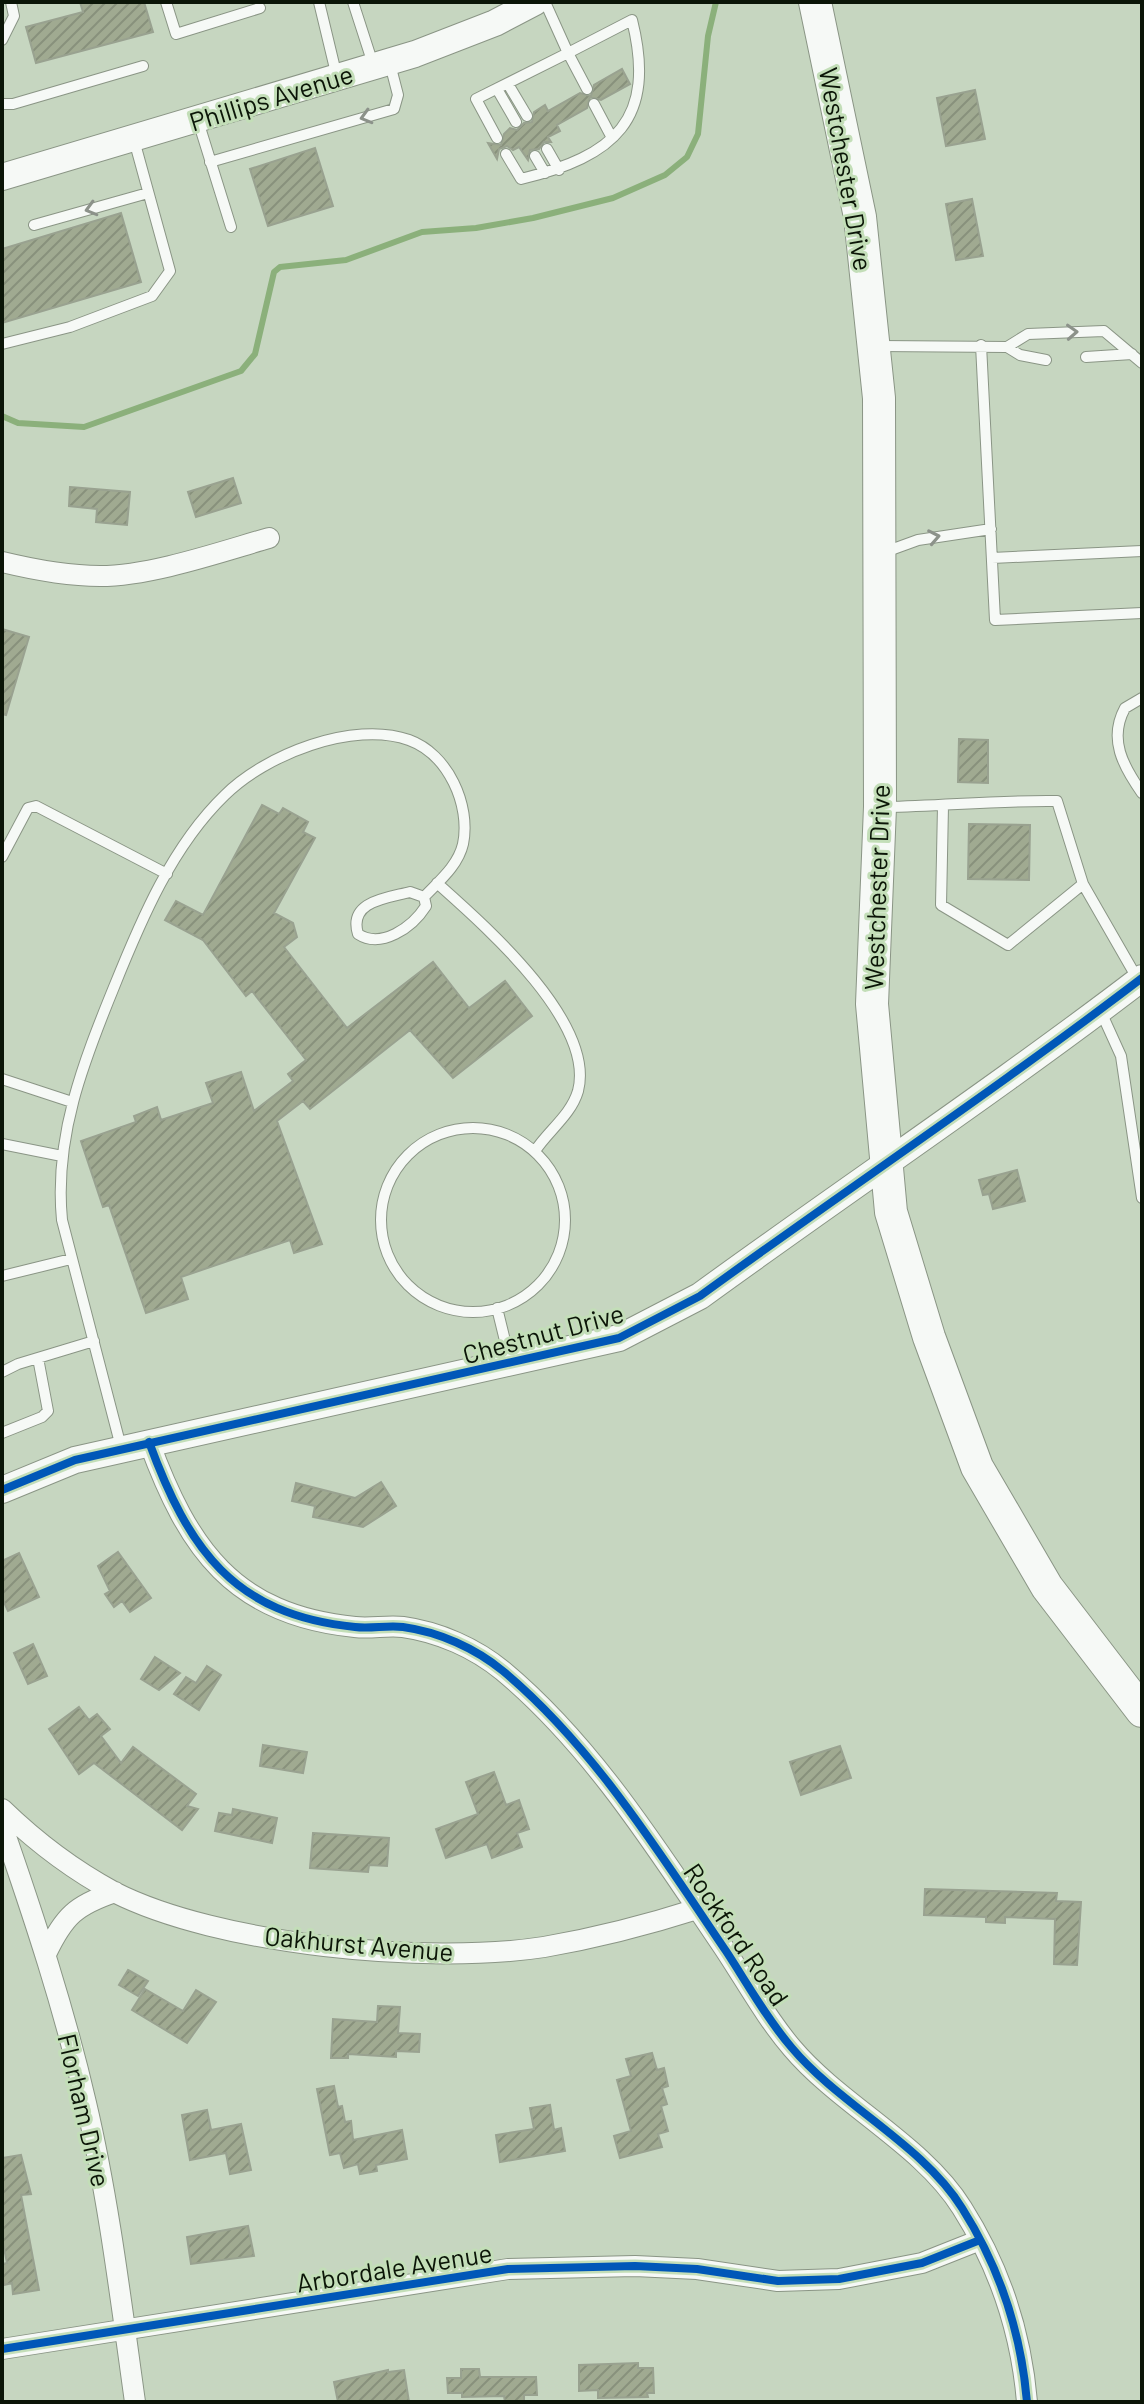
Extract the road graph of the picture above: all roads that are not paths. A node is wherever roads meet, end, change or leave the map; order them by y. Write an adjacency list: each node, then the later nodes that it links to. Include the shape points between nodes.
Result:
1 (11, 2): 9 (lane, via 14,16)
2 (166, 2): 8 (lane, via 176,34)
3 (319, 2): 13 (lane)
4 (353, 2): 11 (lane)
5 (535, 2): 11 (street, Phillips Avenue, via 495,23)
6 (545, 2): 10 (lane)
7 (815, 2): 37 (main road, Westchester Drive, via 860,217)
8 (260, 8)
9 (2, 40)
10 (568, 53): 14 (lane); 16 (lane); 24 (lane, via 632,20 641,57 639,98)
11 (381, 64): 13 (street, Phillips Avenue); 28 (lane, one-way to 28, via 398,95 394,109)
12 (143, 66): 17 (lane)
13 (337, 77): 20 (street, Phillips Avenue)
14 (508, 84): 15 (lane); 19 (lane)
15 (497, 89): 21 (lane); 23 (lane, via 476,99)
16 (587, 89)
17 (2, 104)
18 (594, 104): 24 (lane)
19 (527, 116)
20 (197, 119): 22 (street, Phillips Avenue); 28 (lane)
21 (516, 122)
22 (133, 138): 31 (street, Phillips Avenue); 32 (lane)
23 (497, 138)
24 (612, 138): 29 (lane)
25 (547, 149): 29 (lane)
26 (506, 154): 30 (lane, via 521,179)
27 (535, 156): 30 (lane)
28 (210, 162): 34 (lane)
29 (559, 170): 30 (lane)
30 (545, 173)
31 (2, 177)
32 (148, 193): 33 (lane, one-way to 33); 35 (lane, via 170,271 152,296 70,327)
33 (34, 225)
34 (231, 227)
35 (2, 344)
36 (981, 345): 37 (lane); 38 (lane); 43 (lane)
37 (873, 346): 46 (main road, Westchester Drive, via 879,398)
38 (1007, 347): 39 (lane, one-way to 39, via 1028,334 1104,331); 41 (lane)
39 (1132, 354): 40 (lane); 42 (lane)
40 (1086, 357)
41 (1046, 360)
42 (1142, 363)
43 (991, 529): 46 (lane, one-way to 43, via 918,540); 47 (lane)
44 (269, 538): 48 (street, via 179,563 104,576 52,573)
45 (1142, 551): 47 (lane)
46 (879, 554): 53 (main road, Westchester Drive)
47 (992, 558): 49 (lane, via 995,620)
48 (2, 562)
49 (1142, 613)
50 (1142, 698): 51 (lane, via 1125,708 1116,737)
51 (1142, 793)
52 (943, 806): 53 (lane); 57 (lane, via 977,800 1057,801); 57 (lane, via 941,905 1008,945)
53 (880, 807): 66 (main road, Westchester Drive, via 872,1004)
54 (2, 857): 55 (lane, via 28,808 36,806)
55 (167, 874): 56 (lane, via 204,817 263,765 347,737 383,736 409,740 432,753 453,781 465,813 463,846); 62 (lane, via 128,951)
56 (437, 883): 58 (lane); 64 (lane, via 515,957 576,1044 578,1091 566,1115)
57 (1083, 884): 59 (lane)
58 (424, 897): 58 (lane, via 410,892 368,903 358,912 358,934 381,941 394,935 421,913)
59 (1140, 979): 60 (street, Chestnut Drive)
60 (1100, 1010): 66 (street, Chestnut Drive); 67 (lane, via 1121,1056)
61 (2, 1079): 62 (lane)
62 (72, 1102): 65 (lane)
63 (2, 1144): 65 (lane)
64 (535, 1151): 70 (lane, via 554,1173 564,1201 566,1230 558,1258 541,1283 518,1301); 70 (lane, via 508,1134 477,1128 443,1133 418,1147 396,1170 384,1199 383,1241 409,1286 433,1303 461,1311)
65 (62, 1156): 68 (lane, via 60,1200)
66 (886, 1161): 73 (street, Chestnut Drive, via 662,1319 619,1338); 79 (main road, Westchester Drive, via 891,1212 977,1467 1047,1587)
67 (1142, 1198)
68 (71, 1259): 69 (lane); 71 (lane)
69 (2, 1276)
70 (497, 1308): 73 (lane)
71 (94, 1341): 72 (lane); 77 (lane)
72 (38, 1358): 74 (lane); 75 (lane, via 48,1411)
73 (511, 1364): 76 (street, Chestnut Drive)
74 (2, 1372)
75 (2, 1433)
76 (149, 1442): 77 (street, Chestnut Drive); 83 (street, Rockford Road, via 188,1532 217,1567 249,1592 320,1622 433,1634 470,1648 502,1670 571,1739)
77 (121, 1449): 78 (street, Chestnut Drive, via 75,1460)
78 (2, 1490)
79 (1142, 1711)
80 (2, 1809): 82 (street, Oakhurst Avenue, via 37,1841)
81 (2, 1825): 84 (street, Florham Drive)
82 (115, 1892): 83 (street, Oakhurst Avenue, via 156,1909 263,1936 392,1952 542,1947 641,1927); 84 (street, via 68,1915)
83 (697, 1909): 85 (street, Rockford Road, via 790,2046 819,2077 910,2150 961,2204)
84 (46, 1954): 86 (street, Florham Drive, via 87,2105)
85 (980, 2240): 86 (street, Arbordale Avenue, via 922,2263 839,2279 778,2281 635,2266 508,2269); 89 (street, Rockford Road, via 1010,2306)
86 (125, 2329): 87 (street, Arbordale Avenue); 88 (street, Florham Drive)
87 (2, 2349)
88 (135, 2402)
89 (1027, 2402)

